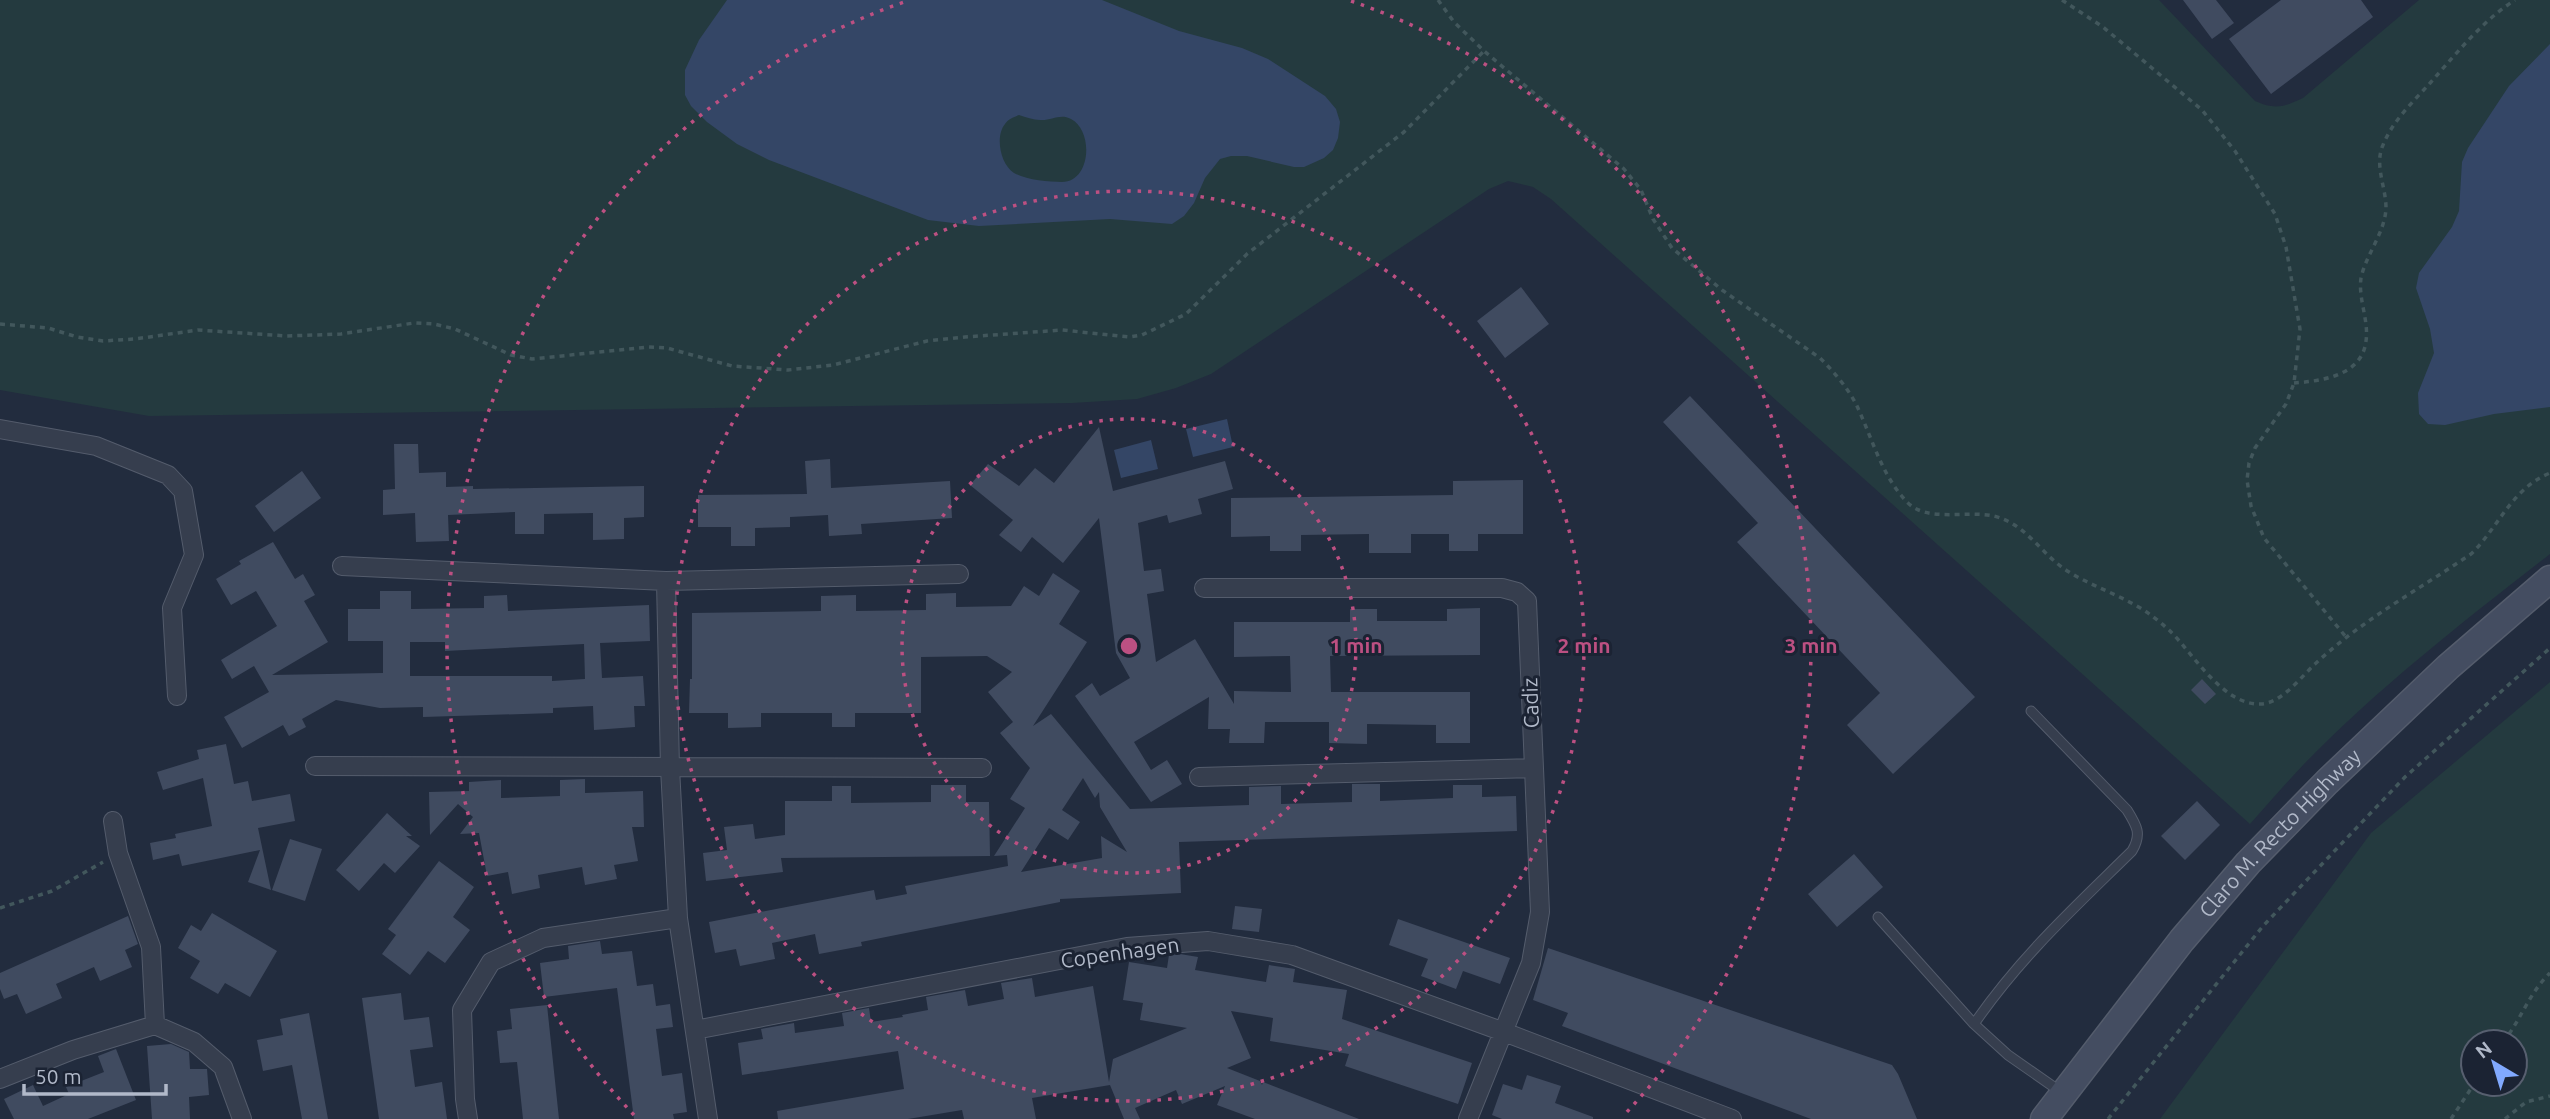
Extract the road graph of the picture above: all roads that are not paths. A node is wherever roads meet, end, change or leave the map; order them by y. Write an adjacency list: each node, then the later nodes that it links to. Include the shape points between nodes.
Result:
1 (0, 429): 7 (street, via 96,446 168,475 183,491 194,555 172,608)
2 (342, 566): 5 (street)
3 (959, 574): 5 (street)
4 (2550, 579): 22 (main road, Claro M. Recto Highway, via 2448,667 2266,844 2182,940)
5 (666, 581): 10 (street)
6 (1204, 588): 12 (street, Cadiz, via 1502,588 1517,592 1527,601)
7 (177, 696)
8 (2031, 711): 17 (lane, via 2127,810 2139,834 2132,851 2011,972)
9 (315, 766): 10 (street)
10 (670, 768): 11 (street); 16 (street)
11 (982, 768)
12 (1534, 768): 13 (street); 20 (street, Cadiz, via 1540,912 1531,963)
13 (1199, 777)
14 (113, 821): 18 (street, via 118,853 151,947)
15 (1878, 917): 17 (lane)
16 (678, 918): 19 (street); 24 (street, via 543,938 491,962 462,1010)
17 (1974, 1024): 22 (lane)
18 (155, 1025): 21 (street); 23 (street, via 194,1042 223,1067)
19 (695, 1030): 20 (street, Copenhagen, via 1127,947 1208,941 1292,955); 25 (street)
20 (1504, 1032): 26 (street, Cadiz); 27 (street, Copenhagen)
21 (0, 1079)
22 (2062, 1093): 28 (main road, Claro M. Recto Highway)
23 (242, 1119)
24 (468, 1119)
25 (708, 1119)
26 (1468, 1119)
27 (1732, 1119)
28 (2043, 1119)

